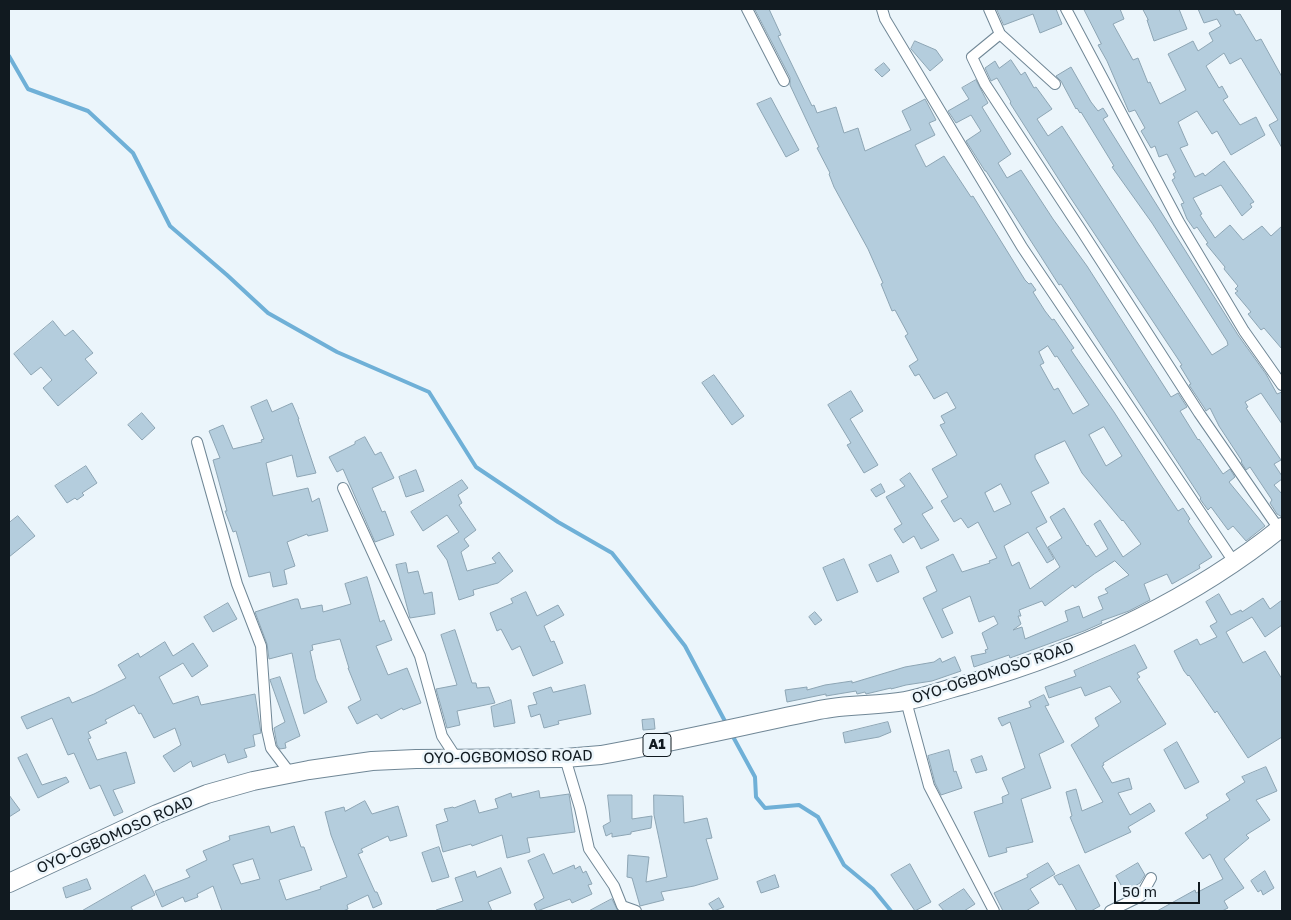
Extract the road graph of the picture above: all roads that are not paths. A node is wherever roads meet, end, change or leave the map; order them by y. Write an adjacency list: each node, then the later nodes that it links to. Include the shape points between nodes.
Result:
1 (747, 9): 6 (street)
2 (882, 9): 12 (street, via 1022,247)
3 (989, 9): 5 (street)
4 (1066, 9): 8 (street, via 1179,222 1244,331)
5 (1000, 34): 7 (street); 11 (street, via 972,57 984,84 1199,413)
6 (784, 81)
7 (1055, 84)
8 (1282, 385)
9 (197, 442): 16 (street, via 237,584 261,646 271,748)
10 (343, 488): 15 (street, via 420,656 442,736)
11 (1281, 528): 12 (highway, OYO-OGBOMOSO ROAD / A1)
12 (1234, 562): 13 (highway, OYO-OGBOMOSO ROAD / A1, via 1163,607 1108,634 991,677)
13 (906, 701): 14 (highway, OYO-OGBOMOSO ROAD / A1, via 822,709 648,747); 20 (street, via 929,786)
14 (565, 758): 15 (highway, OYO-OGBOMOSO ROAD / A1); 19 (street, via 589,849 614,886 622,906)
15 (457, 759): 16 (highway, OYO-OGBOMOSO ROAD / A1, via 372,761)
16 (290, 773): 18 (highway, OYO-OGBOMOSO ROAD / A1, via 207,794)
17 (1151, 878): 21 (street, via 1141,896)
18 (9, 883)
19 (636, 911)
20 (994, 911)
21 (1110, 911)

